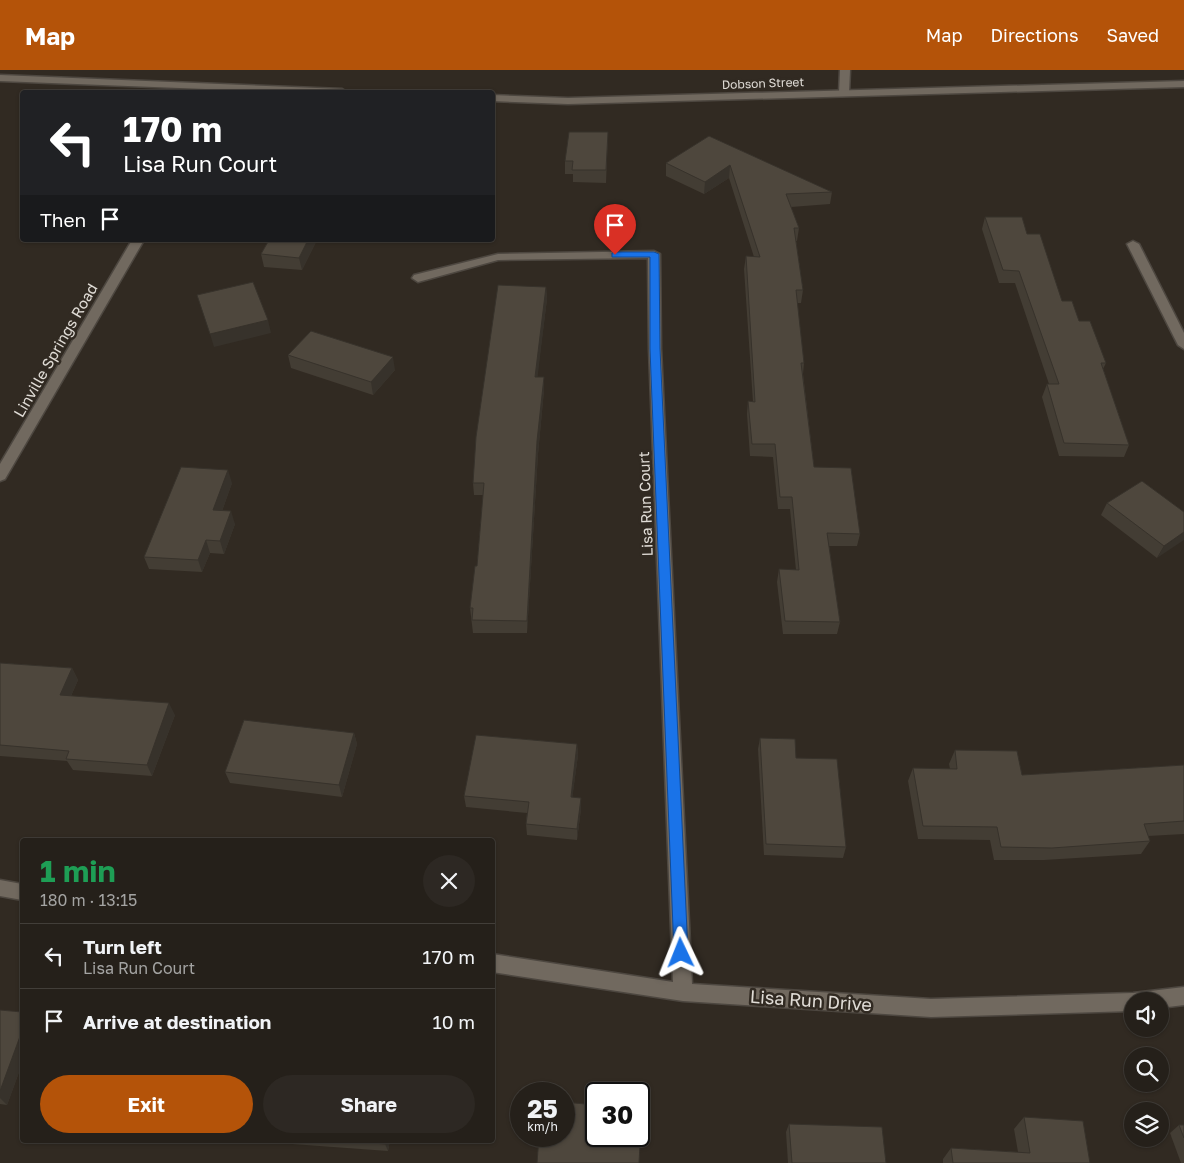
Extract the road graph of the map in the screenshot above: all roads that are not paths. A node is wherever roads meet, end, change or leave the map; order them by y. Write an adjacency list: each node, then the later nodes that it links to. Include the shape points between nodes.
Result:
1 (845, 70): 5 (street)
2 (0, 78): 4 (street)
3 (1184, 84): 5 (street, Dobson Street)
4 (225, 90)
5 (844, 93): 6 (street, Dobson Street, via 568,101)
6 (495, 98)
7 (137, 242): 11 (street, Linville Springs Road)
8 (1133, 244): 10 (street)
9 (418, 278): 15 (street, Lisa Run Court, via 498,258 654,254 655,349)
10 (1184, 345)
11 (0, 476)
12 (0, 888): 13 (street)
13 (20, 892)
14 (495, 963): 15 (street, Lisa Run Drive)
15 (682, 992): 18 (street, Lisa Run Drive, via 931,1008)
16 (1184, 996): 17 (street)
17 (1169, 998)
18 (1124, 1002)

